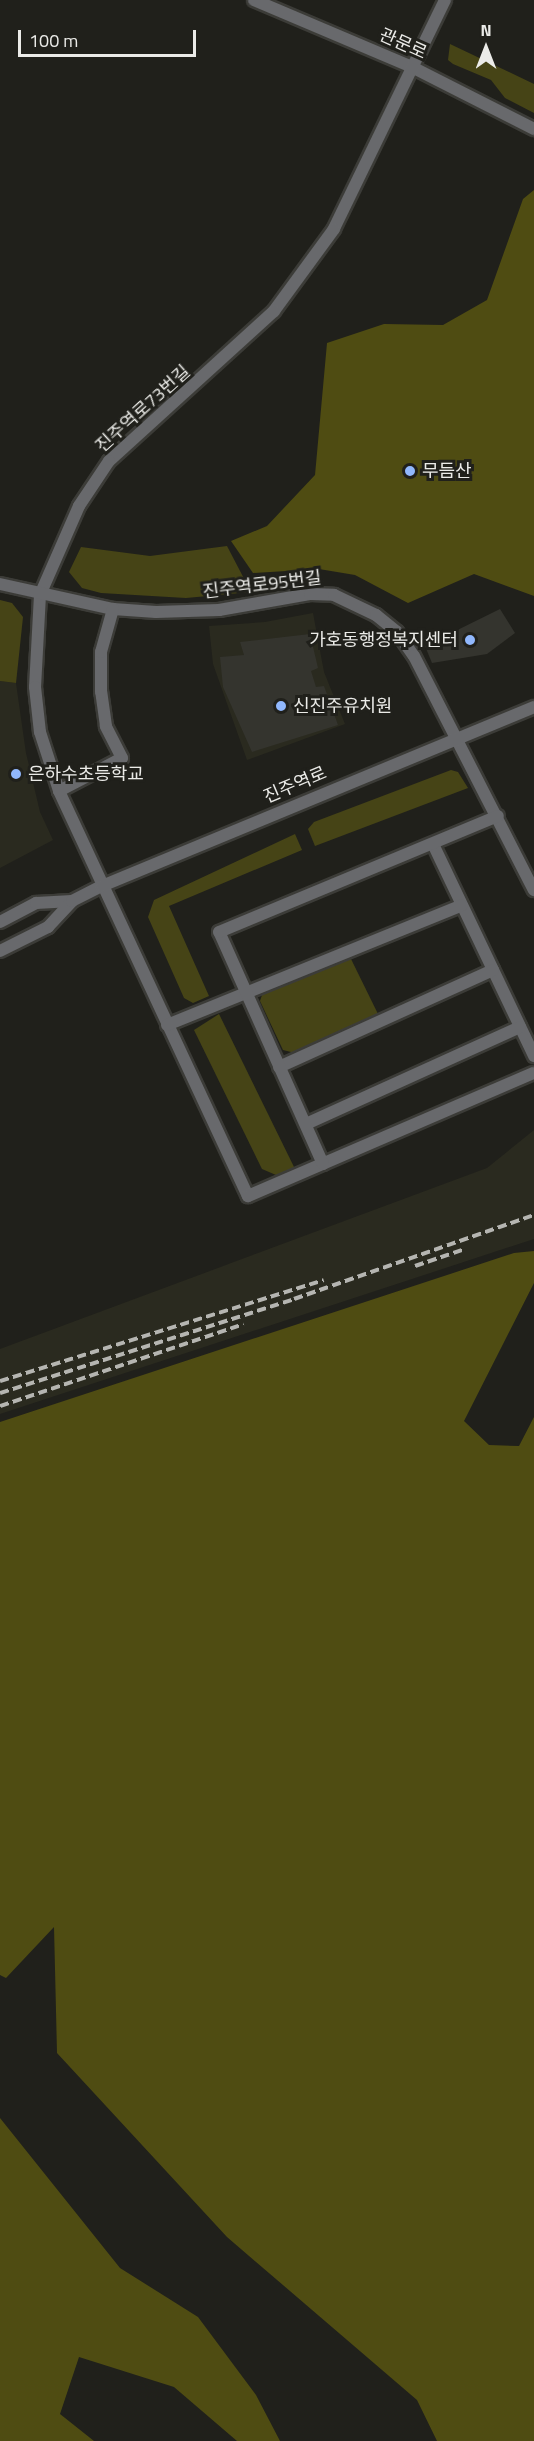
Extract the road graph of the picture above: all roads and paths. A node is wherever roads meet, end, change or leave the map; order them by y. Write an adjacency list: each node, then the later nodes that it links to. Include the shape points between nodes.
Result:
1 (254, 0): 3 (street, 관문로)
2 (445, 0): 3 (street, 진주역로73번길)
3 (414, 68): 4 (street, 관문로); 6 (street, 진주역로73번길, via 334,229 274,310 110,461 80,506)
4 (534, 129)
5 (0, 584): 6 (street, 진주역로95번길)
6 (40, 595): 7 (street, 진주역로95번길); 10 (street, 진주역로73번길, via 34,687 40,732)
7 (113, 609): 9 (street, 진주역로95번길, via 219,610 310,594 334,595 376,615 397,632); 10 (street, via 101,652 101,692 106,726 122,758)
8 (534, 707): 9 (street, 진주역로)
9 (459, 737): 11 (street, 진주역로95번길); 13 (street, 진주역로)
10 (59, 791): 13 (street, 진주역로73번길)
11 (498, 816): 12 (street); 14 (street, 진주역로95번길)
12 (433, 844): 16 (street); 20 (street, via 219,932)
13 (102, 886): 15 (street, 진주역로); 21 (street, 진주역로73번길)
14 (534, 890)
15 (72, 901): 17 (street, 진주역로, via 36,903); 18 (street, 진주역로, via 48,927)
16 (462, 905): 19 (street); 20 (street)
17 (0, 922)
18 (0, 951)
19 (493, 970): 22 (street); 24 (street)
20 (246, 993): 21 (street); 24 (street)
21 (167, 1025): 27 (street, 진주역로73번길, via 248,1196)
22 (520, 1027): 23 (street); 26 (street)
23 (534, 1056)
24 (279, 1067): 26 (street)
25 (534, 1073): 27 (street)
26 (306, 1124): 27 (street)
27 (323, 1164)

